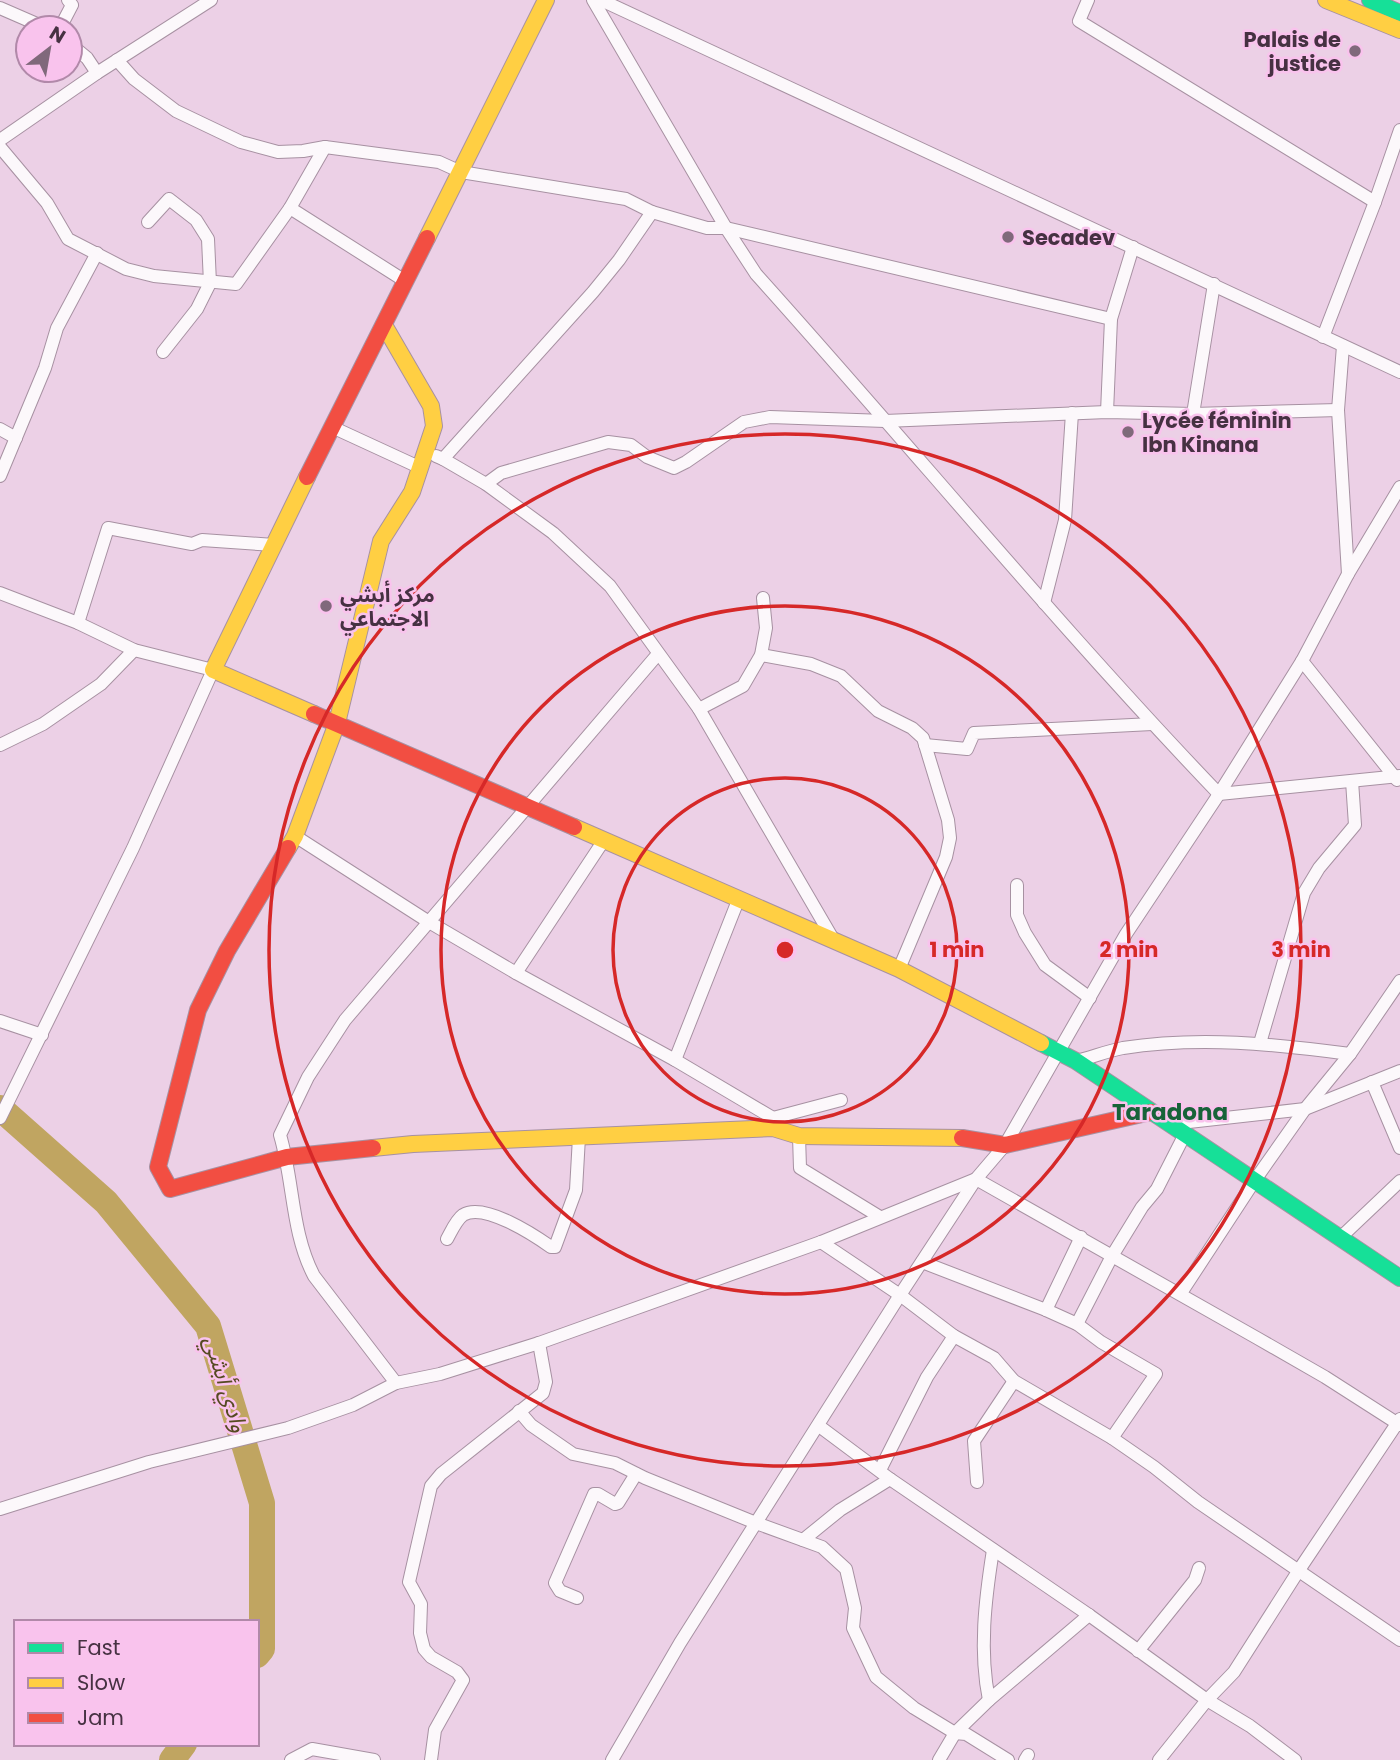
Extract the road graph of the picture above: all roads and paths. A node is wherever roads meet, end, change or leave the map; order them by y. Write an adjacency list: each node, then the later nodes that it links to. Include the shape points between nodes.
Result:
1 (211, 0): 11 (street)
2 (546, 0): 17 (main road)
3 (593, 0): 22 (street)
4 (601, 0): 23 (street)
5 (1088, 0): 18 (street, via 1079,21)
6 (1326, 0): 9 (main road)
7 (1370, 0): 8 (main road)
8 (1400, 13)
9 (1400, 30)
10 (84, 55): 12 (street)
11 (117, 60): 12 (street); 16 (street, via 176,111 241,142 278,152)
12 (97, 73): 14 (street)
13 (1400, 130): 18 (street)
14 (0, 140)
15 (0, 147): 24 (street, via 47,203 68,239)
16 (325, 147): 17 (street, via 439,162); 19 (street)
17 (461, 172): 20 (street, via 626,199); 25 (main road)
18 (1375, 202): 30 (street)
19 (290, 208): 25 (street); 26 (street, via 236,285)
20 (652, 212): 22 (street, via 713,229); 43 (street, via 593,292)
21 (148, 222): 26 (street, via 169,199 196,220 208,239)
22 (726, 228): 28 (street); 38 (street, via 756,274)
23 (1133, 247): 27 (street); 28 (street)
24 (97, 253): 26 (street, via 135,272); 41 (street, via 57,328)
25 (405, 281): 29 (main road)
26 (209, 283): 32 (street, via 197,309)
27 (1214, 284): 30 (street); 37 (street)
28 (1111, 319): 35 (street)
29 (384, 325): 39 (main road); 42 (main road, via 431,406 434,426)
30 (1323, 337): 31 (street)
31 (1343, 346): 33 (street); 34 (street)
32 (163, 352)
33 (1400, 372)
34 (1338, 410): 37 (street); 49 (street)
35 (1107, 412): 36 (street); 37 (street)
36 (1072, 413): 38 (street); 52 (street, via 1065,520)
37 (1193, 414)
38 (885, 421): 46 (street, via 771,417 744,422 674,468 631,446 608,442 501,473); 52 (street)
39 (331, 427): 44 (street); 48 (main road)
40 (0, 429): 41 (street)
41 (16, 438): 45 (street)
42 (427, 451): 43 (street); 44 (main road)
43 (443, 459): 46 (street)
44 (421, 468): 60 (main road, via 412,492 381,541)
45 (0, 476)
46 (486, 484): 55 (street, via 579,555 610,586)
47 (1400, 487): 49 (street)
48 (274, 545): 53 (street, via 202,540 192,544 108,527); 58 (main road)
49 (1348, 574): 57 (street)
50 (0, 593): 53 (street)
51 (763, 598): 56 (street, via 766,628)
52 (1044, 603): 61 (street)
53 (78, 623): 54 (street)
54 (134, 650): 58 (street); 62 (street, via 93,689 43,724)
55 (658, 654): 59 (street); 67 (street)
56 (761, 655): 59 (street, via 743,685); 63 (street, via 811,664 841,676 878,711 912,728)
57 (1302, 661): 64 (street); 66 (street)
58 (214, 670): 60 (main road); 79 (street)
59 (699, 709): 73 (street)
60 (337, 723): 67 (main road); 68 (main road)
61 (1152, 724): 63 (street, via 974,733 967,749); 66 (street)
62 (0, 745)
63 (925, 745): 74 (street, via 950,838)
64 (1398, 778): 65 (street)
65 (1352, 781): 66 (street); 80 (street, via 1355,825 1318,868 1304,893)
66 (1219, 794): 77 (street, via 1126,934)
67 (526, 807): 69 (main road); 72 (street)
68 (295, 836): 72 (street); 98 (main road, via 198,1010 158,1167 170,1189)
69 (604, 840): 71 (main road); 75 (street)
70 (1017, 885): 77 (street, via 1017,915 1045,965)
71 (739, 898): 73 (main road); 83 (street)
72 (429, 922): 75 (street); 98 (street, via 345,1020 308,1077 280,1135)
73 (833, 939): 74 (main road)
74 (899, 969): 81 (main road)
75 (516, 973): 83 (street)
76 (1400, 981): 82 (street)
77 (1090, 998): 81 (street)
78 (0, 1021): 79 (street)
79 (42, 1035): 90 (street)
80 (1260, 1043): 82 (street); 84 (street, via 1188,1041 1122,1048)
81 (1058, 1051): 84 (main road); 96 (street)
82 (1350, 1054): 88 (street)
83 (675, 1060): 91 (street)
84 (1076, 1061): 89 (main road)
85 (1400, 1071): 86 (street)
86 (1372, 1082): 88 (street); 97 (street)
87 (841, 1100): 91 (street)
88 (1305, 1109): 92 (street); 100 (street)
89 (1151, 1112): 92 (main road); 96 (main road)
90 (0, 1118)
91 (773, 1123): 94 (main road); 95 (main road)
92 (1171, 1124): 93 (main road)
93 (1185, 1134): 100 (main road); 107 (street, via 1157,1189)
94 (799, 1136): 96 (main road, via 954,1137); 102 (street, via 800,1168)
95 (579, 1138): 98 (main road, via 413,1144); 105 (street, via 576,1189 555,1247 513,1222 471,1213 460,1217)
96 (1005, 1145): 99 (street)
97 (1400, 1148)
98 (287, 1157): 117 (street, via 304,1257)
99 (976, 1179): 102 (street); 103 (street); 108 (street)
100 (1255, 1180): 104 (main road); 110 (street)
101 (1400, 1181): 104 (street)
102 (880, 1217): 106 (street)
103 (1082, 1237): 107 (street); 112 (street)
104 (1340, 1238): 109 (main road)
105 (447, 1239)
106 (821, 1242): 111 (street); 115 (street)
107 (1112, 1256): 110 (street); 113 (street)
108 (922, 1262): 111 (street); 112 (street)
109 (1400, 1278)
110 (1181, 1293): 119 (street)
111 (900, 1295): 114 (street); 120 (street)
112 (1046, 1310): 113 (street)
113 (1077, 1324): 121 (street, via 1156,1374)
114 (954, 1336): 116 (street, via 994,1358); 122 (street, via 927,1377)
115 (539, 1343): 117 (street); 118 (street, via 546,1387)
116 (1014, 1381): 121 (street); 125 (street, via 974,1441)
117 (396, 1383): 126 (street, via 353,1405 288,1428 149,1462)
118 (519, 1411): 123 (street, via 573,1454 606,1460); 143 (street, via 441,1474 431,1486 421,1523 410,1582 421,1604 424,1649 463,1680 435,1730)
119 (1399, 1422): 131 (street)
120 (819, 1426): 122 (street); 127 (street)
121 (1112, 1438): 131 (street)
122 (880, 1470): 124 (street)
123 (636, 1474): 127 (street); 132 (street, via 618,1503 594,1494 555,1583 560,1591)
124 (890, 1479): 128 (street); 129 (street)
125 (977, 1482)
126 (0, 1509)
127 (755, 1523): 128 (street); 144 (street)
128 (803, 1540): 138 (street, via 822,1547 846,1569 855,1608 853,1628 876,1677)
129 (993, 1550): 133 (street); 136 (street, via 986,1592 984,1659)
130 (1199, 1569): 135 (street)
131 (1298, 1570): 134 (street); 137 (street, via 1234,1672)
132 (577, 1598)
133 (1089, 1615): 135 (street); 136 (street)
134 (1400, 1640)
135 (1138, 1651): 137 (street)
136 (989, 1700): 138 (street)
137 (1206, 1700): 147 (street); 148 (street)
138 (955, 1733): 145 (street); 146 (street, via 966,1734)
139 (312, 1749): 140 (street); 141 (street); 142 (street)
140 (291, 1760)
141 (321, 1760)
142 (374, 1760)
143 (431, 1760)
144 (612, 1760)
145 (939, 1760)
146 (1008, 1760)
147 (1159, 1760)
148 (1296, 1760)

